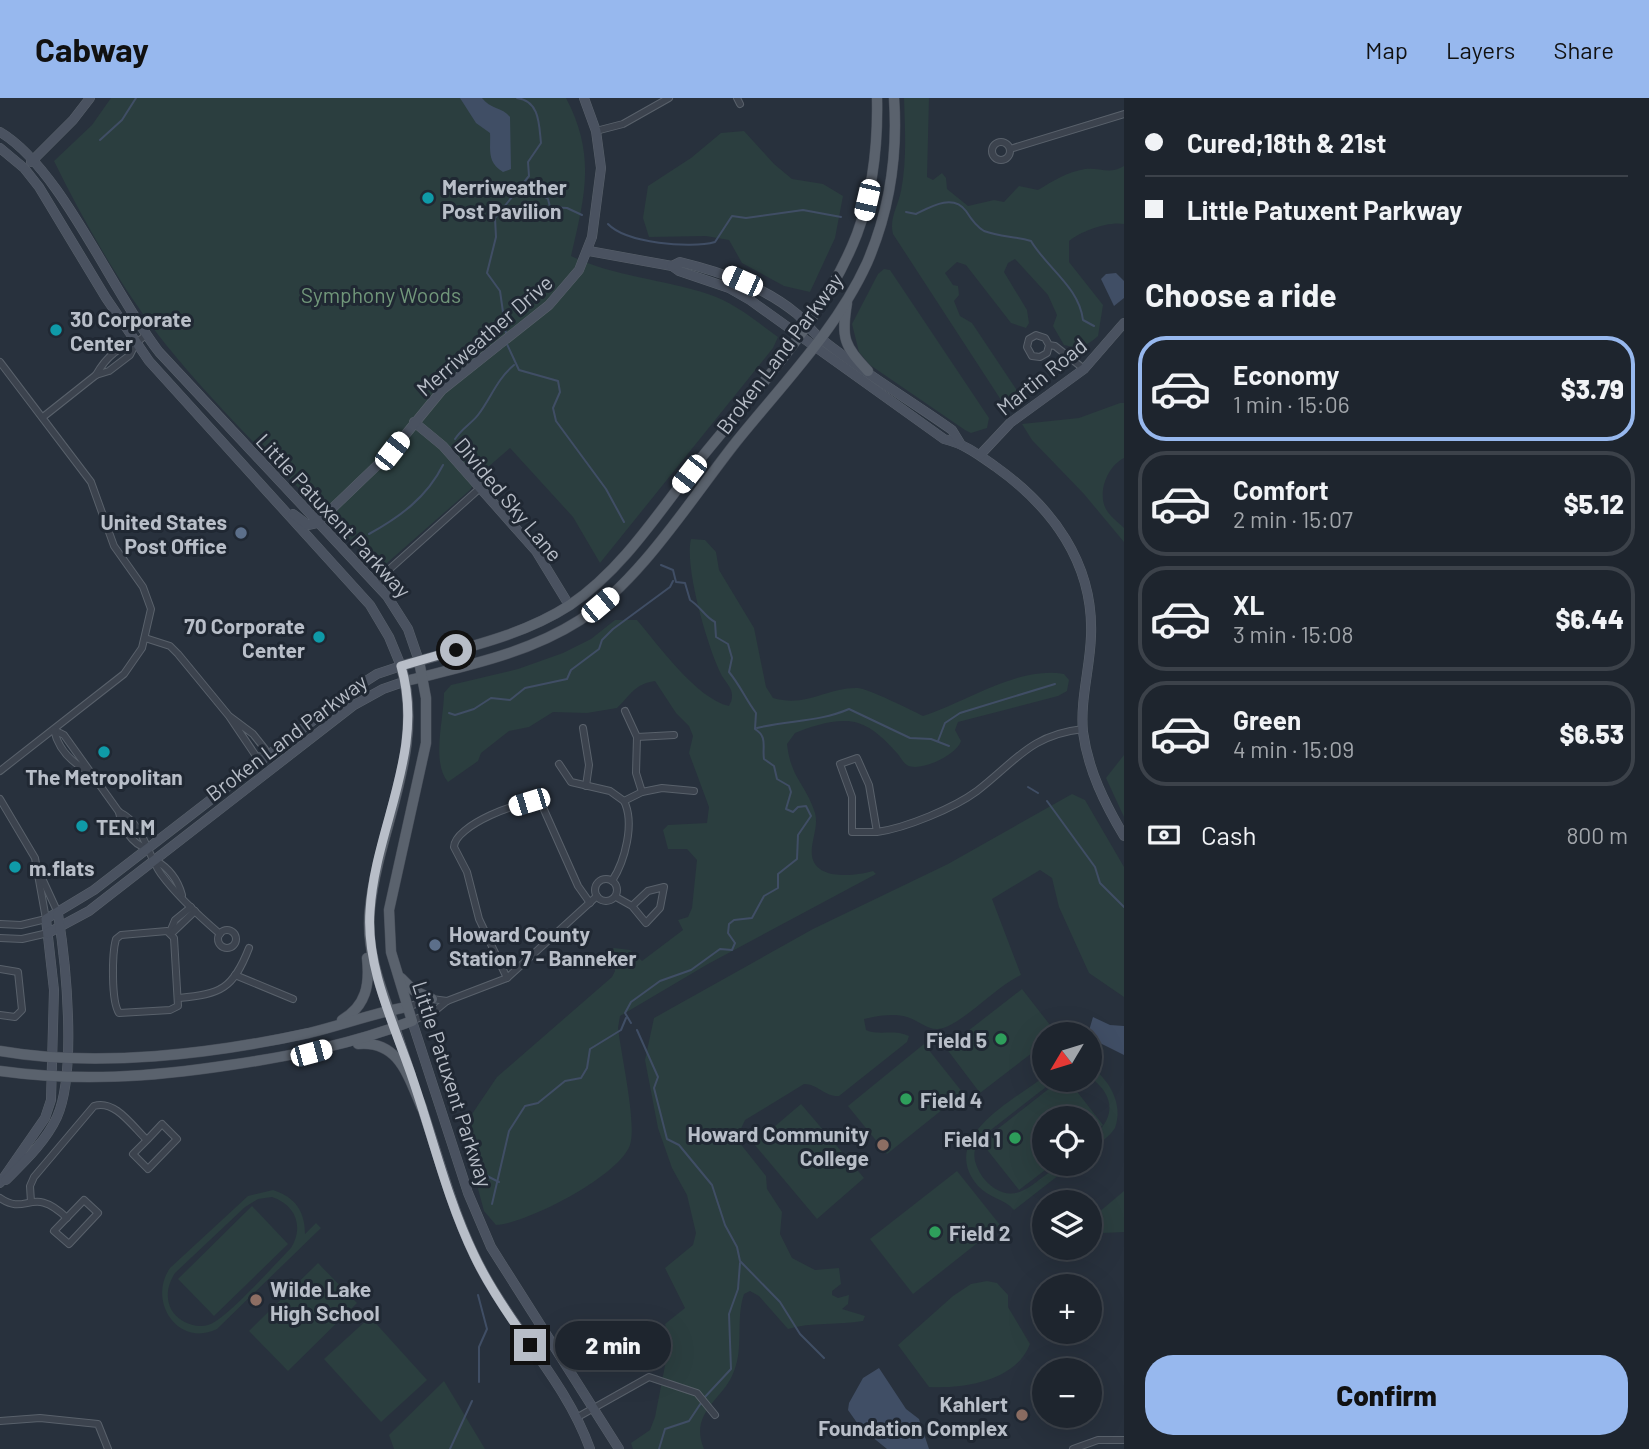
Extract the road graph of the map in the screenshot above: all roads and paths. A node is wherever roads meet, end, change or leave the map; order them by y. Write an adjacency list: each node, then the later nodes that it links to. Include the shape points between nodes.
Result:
1 (90, 98): 11 (street)
2 (584, 98): 7 (street, Merriweather Drive)
3 (669, 98): 7 (street, via 622,124)
4 (877, 98): 17 (main road, Broken Land Parkway, via 874,163 863,215 838,274)
5 (894, 98): 15 (main road, Broken Land Parkway, via 891,189 876,240)
6 (1124, 114): 10 (street)
7 (596, 131): 13 (street, Merriweather Drive, via 601,180)
8 (0, 132): 11 (street, Little Patuxent Parkway)
9 (0, 148): 12 (street, Little Patuxent Parkway)
10 (1010, 149)
11 (33, 160): 12 (street); 18 (street, Little Patuxent Parkway)
12 (24, 168): 21 (street, Little Patuxent Parkway)
13 (589, 251): 14 (street); 28 (street, Merriweather Drive, via 571,282 442,390)
14 (672, 266): 17 (street, via 680,262 729,275 776,300); 19 (street, via 729,288)
15 (848, 299): 20 (main road, Broken Land Parkway); 25 (main road, via 844,338)
16 (1124, 323): 24 (street, Martin Road)
17 (806, 324): 19 (main road, Broken Land Parkway); 20 (street)
18 (146, 335): 21 (street); 29 (street, Little Patuxent Parkway)
19 (799, 335): 20 (street); 41 (main road, Broken Land Parkway, via 621,558)
20 (816, 342): 25 (street); 32 (street, via 944,439); 45 (main road, Broken Land Parkway, via 636,570 606,600 540,642)
21 (136, 343): 26 (street, via 130,355); 26 (street, via 122,345); 30 (street, Little Patuxent Parkway)
22 (1049, 345): 24 (street)
23 (0, 362): 27 (street)
24 (1084, 369): 33 (street, Martin Road, via 1004,428)
25 (868, 371): 32 (street, via 952,430)
26 (96, 375): 27 (street)
27 (43, 417): 42 (street, via 91,482 119,556 150,600)
28 (414, 422): 35 (street, Divided Sky Lane, via 443,446); 37 (street, Merriweather Drive, via 369,475)
29 (233, 433): 30 (street); 34 (street, Little Patuxent Parkway)
30 (216, 434): 31 (street, Little Patuxent Parkway)
31 (224, 443): 34 (street, via 240,449); 36 (street, Little Patuxent Parkway)
32 (960, 443): 33 (street)
33 (980, 455): 50 (street, via 1038,501 1058,524 1078,563 1091,622)
34 (285, 489): 37 (street, Little Patuxent Parkway)
35 (479, 489): 40 (street, via 383,575); 41 (street, Divided Sky Lane, via 536,551)
36 (272, 498): 37 (street, via 308,526); 38 (street, Little Patuxent Parkway)
37 (317, 523): 39 (street, Little Patuxent Parkway)
38 (311, 541): 39 (street, via 327,540); 44 (street, Little Patuxent Parkway, via 370,605)
39 (354, 559): 40 (street, Little Patuxent Parkway)
40 (379, 586): 43 (street, Little Patuxent Parkway, via 408,629)
41 (569, 605): 43 (main road, Broken Land Parkway, via 514,633)
42 (145, 638): 48 (street, via 170,646); 51 (street, via 137,658 120,678)
43 (419, 661): 44 (main road, Broken Land Parkway); 45 (main road, Little Patuxent Parkway)
44 (401, 666): 46 (main road, Little Patuxent Parkway); 54 (street, Broken Land Parkway, via 355,688)
45 (423, 677): 46 (main road, Broken Land Parkway); 84 (main road, Little Patuxent Parkway, via 424,761 389,910)
46 (406, 681): 65 (street, Broken Land Parkway, via 354,705); 73 (main road, Little Patuxent Parkway, via 408,740)
47 (625, 711): 53 (street)
48 (229, 716): 54 (street, via 253,734 265,749); 54 (street, via 256,756)
49 (583, 728): 57 (street, via 589,765)
50 (1083, 729): 62 (street, via 1038,741 970,796); 63 (street, via 1099,790)
51 (54, 730): 56 (street); 64 (street, via 56,741 119,812 120,823 139,847)
52 (674, 735): 53 (street)
53 (637, 737): 59 (street, via 636,773)
54 (265, 757): 64 (street, Broken Land Parkway)
55 (559, 764): 57 (street, via 571,782)
56 (0, 771)
57 (586, 786): 61 (street, via 610,791)
58 (694, 791): 59 (street, via 662,788)
59 (642, 792): 61 (street)
60 (0, 799): 66 (street, via 26,839)
61 (624, 801): 67 (street, via 628,828)
62 (877, 832): 62 (street, via 869,785 858,758 840,764 852,797 852,832)
63 (1124, 836)
64 (147, 848): 65 (street); 74 (street, Broken Land Parkway)
65 (155, 860): 72 (street, via 165,865); 77 (street, Broken Land Parkway)
66 (40, 874): 74 (street); 75 (street)
67 (612, 881): 68 (street, via 599,882); 69 (street, via 617,888)
68 (597, 897): 69 (street, via 608,902); 70 (street)
69 (615, 897): 71 (street)
70 (590, 903): 86 (street); 86 (street, via 541,803 494,813 459,835 454,848 467,872 479,919)
71 (632, 906): 71 (street, via 646,923 660,908 664,887 648,891)
72 (192, 907): 79 (street); 79 (street, via 177,914); 80 (street)
73 (370, 909): 92 (main road, Little Patuxent Parkway, via 372,955); 96 (main road, via 367,992 354,1011)
74 (58, 914): 75 (street, Broken Land Parkway); 77 (street)
75 (46, 919): 76 (street, Broken Land Parkway); 78 (street)
76 (0, 924)
77 (61, 928): 78 (street, Broken Land Parkway); 100 (street, via 68,989)
78 (48, 933): 81 (street, Broken Land Parkway); 99 (street)
79 (171, 933): 87 (street); 87 (street, via 116,939 116,1007 122,1014 170,1010 178,1006)
80 (220, 934)
81 (0, 938)
82 (249, 948): 85 (street)
83 (0, 969): 93 (street, via 18,972 22,1010 20,1016)
84 (396, 972): 89 (main road, via 413,990); 91 (main road, Little Patuxent Parkway)
85 (235, 975): 87 (street, via 216,993); 88 (street)
86 (507, 978): 90 (street)
87 (179, 998)
88 (293, 999)
89 (432, 999): 90 (street); 91 (street)
90 (447, 1001): 94 (street)
91 (407, 1006): 92 (main road); 94 (main road, Little Patuxent Parkway)
92 (388, 1010): 95 (main road, Little Patuxent Parkway); 96 (main road)
93 (0, 1015)
94 (412, 1021): 95 (main road); 110 (street, Little Patuxent Parkway, via 468,1194 491,1247)
95 (395, 1027): 97 (main road); 104 (street, Little Patuxent Parkway)
96 (327, 1028): 100 (main road, via 167,1055)
97 (336, 1046): 103 (main road, via 155,1076); 104 (main road, via 371,1042 394,1053)
98 (0, 1051): 99 (main road)
99 (54, 1058): 100 (main road); 102 (street)
100 (66, 1059): 103 (street)
101 (0, 1071): 102 (main road)
102 (52, 1078): 103 (main road); 106 (street, via 49,1111)
103 (64, 1079): 106 (street, via 53,1125)
104 (422, 1108): 112 (street, Little Patuxent Parkway, via 474,1255)
105 (147, 1140): 105 (street, via 162,1124 177,1139 149,1169 133,1154); 108 (street, via 107,1104 94,1106 34,1177)
106 (0, 1184)
107 (0, 1198): 108 (street, via 17,1205)
108 (31, 1202): 109 (street, via 48,1202)
109 (67, 1218): 109 (street, via 83,1200 98,1213 69,1244 54,1231)
110 (594, 1407): 111 (street, via 643,1378 696,1393); 112 (street); 117 (street, Little Patuxent Parkway)
111 (714, 1414)
112 (576, 1418): 116 (street, Little Patuxent Parkway)
113 (0, 1421): 115 (street, via 40,1418 98,1424)
114 (1124, 1440): 118 (street, via 1098,1440)
115 (108, 1449)
116 (590, 1449)
117 (619, 1449)
118 (1073, 1449)

